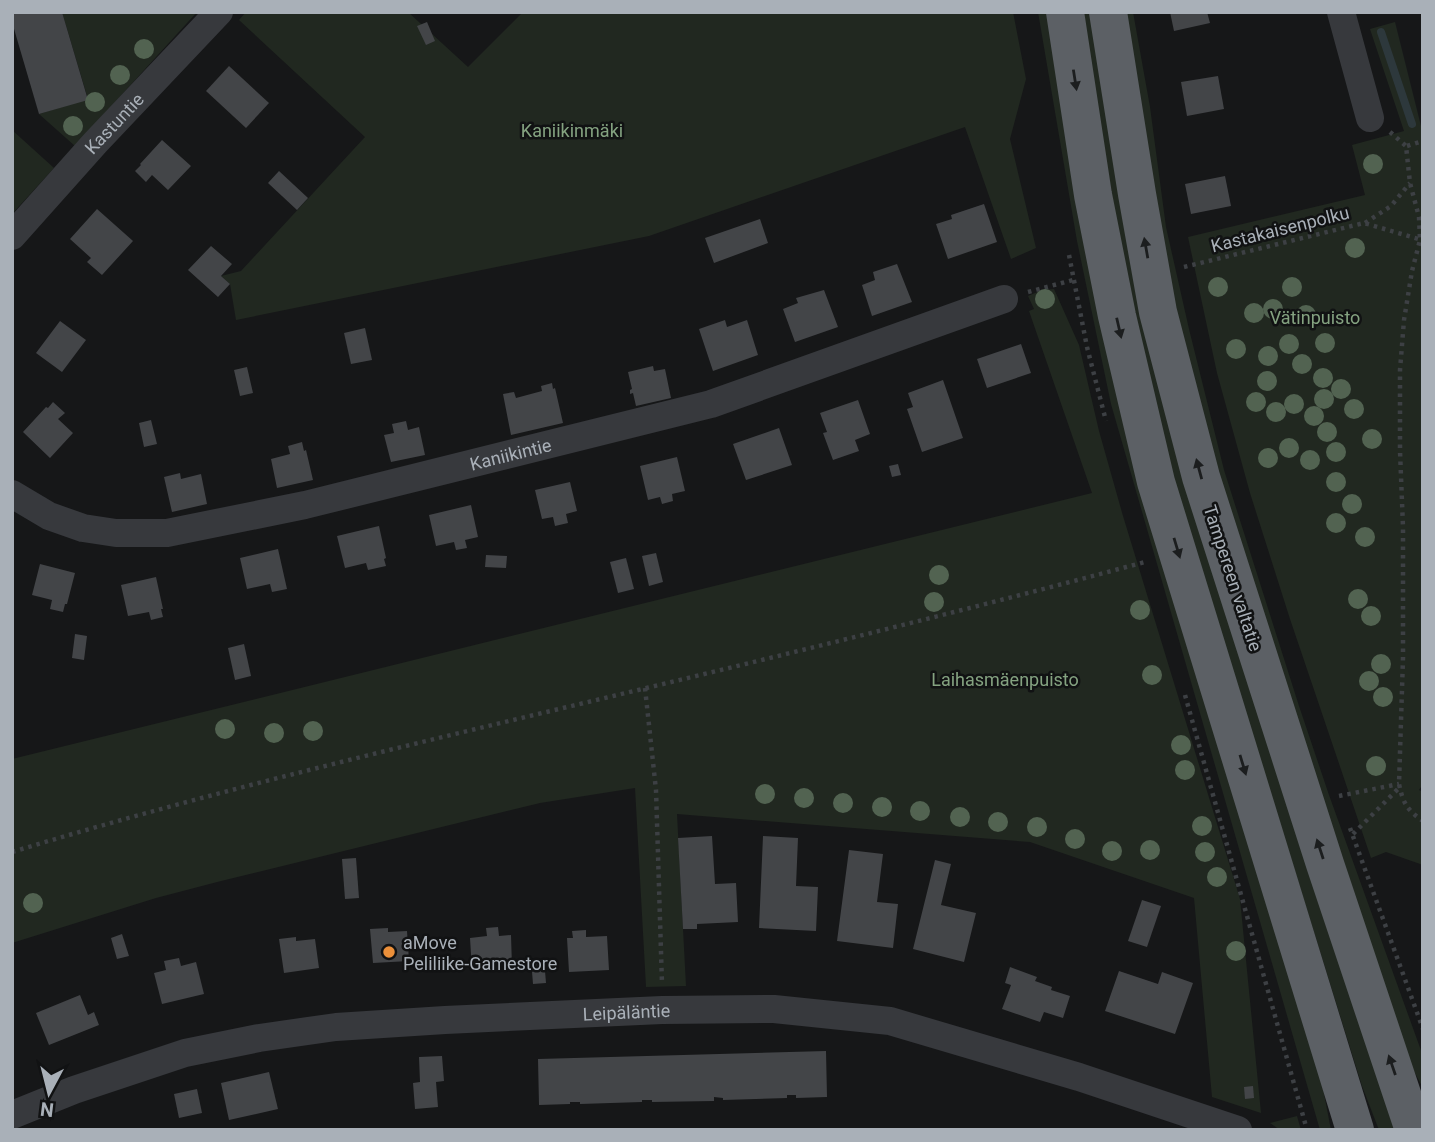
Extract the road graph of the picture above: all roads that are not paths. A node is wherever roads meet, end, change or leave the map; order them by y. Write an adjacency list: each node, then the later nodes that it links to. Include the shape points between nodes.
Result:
1 (219, 12): 6 (street, Kastuntie)
2 (1065, 12): 11 (highway, one-way to 11, via 1116,316 1156,482)
3 (1108, 12): 12 (highway, Tampereen valtatie, one-way to 3, via 1201,477 1158,312)
4 (1341, 12): 5 (street)
5 (1370, 118)
6 (12, 236)
7 (1004, 299): 8 (street, Kaniikintie, via 711,404 305,505 167,533 83,528 49,516)
8 (12, 494)
9 (12, 1115): 10 (street, Leipäläntie, via 185,1053 336,1027 774,1009 890,1021)
10 (1238, 1130)
11 (1355, 1130)
12 (1413, 1130)

